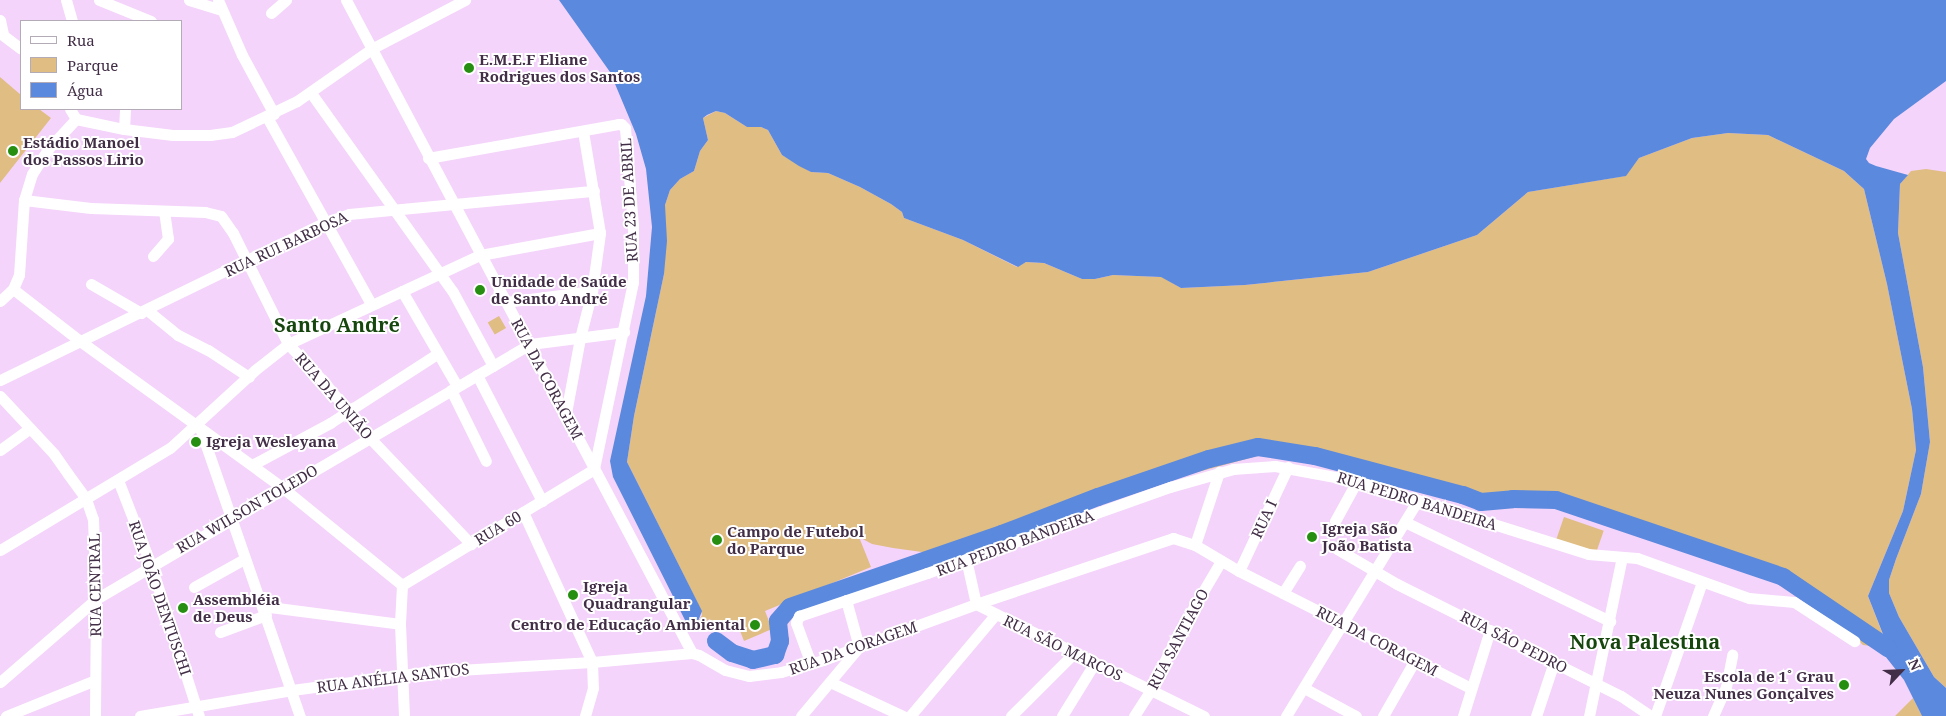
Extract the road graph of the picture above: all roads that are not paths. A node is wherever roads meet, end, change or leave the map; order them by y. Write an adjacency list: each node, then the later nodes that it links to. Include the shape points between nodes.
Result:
1 (66, 0): 10 (street)
2 (99, 0): 11 (street)
3 (189, 0): 7 (street)
4 (286, 0): 8 (street)
5 (346, 0): 14 (street)
6 (465, 0): 14 (street)
7 (219, 5): 18 (street)
8 (271, 13)
9 (0, 20): 12 (street)
10 (72, 20)
11 (149, 20)
12 (2, 33): 13 (street)
13 (20, 48)
14 (373, 48): 15 (street); 21 (street)
15 (311, 92): 18 (street); 25 (street)
16 (125, 110): 19 (street)
17 (73, 114): 19 (street); 23 (street, via 32,174)
18 (271, 115): 19 (street, via 232,132 210,135); 27 (street)
19 (124, 128)
20 (583, 131): 21 (street, RUA 23 DE ABRIL); 22 (street); 41 (street, RUA 23 DE ABRIL, via 620,124 625,128 634,257)
21 (428, 158): 24 (street)
22 (594, 191): 24 (street, RUA RUI BARBOSA); 28 (street)
23 (24, 200): 26 (street, RUA DA UNIÃO); 34 (street, via 20,275)
24 (452, 204): 25 (street, RUA RUI BARBOSA); 29 (street, RUA DA CORAGEM)
25 (395, 210): 27 (street, RUA RUI BARBOSA, via 359,212); 32 (street)
26 (164, 212): 30 (street, via 168,239); 31 (street, RUA DA UNIÃO, via 205,212 221,216)
27 (326, 222): 31 (street, RUA RUI BARBOSA); 39 (street)
28 (600, 234): 29 (street); 36 (street)
29 (480, 255): 32 (street); 38 (street, RUA DA CORAGEM)
30 (154, 256)
31 (247, 261): 40 (street, RUA RUI BARBOSA); 44 (street, RUA DA UNIÃO)
32 (440, 273): 35 (street); 47 (street)
33 (91, 284): 40 (street)
34 (13, 289): 37 (street); 43 (street)
35 (402, 291): 39 (street); 46 (street)
36 (592, 291): 38 (street); 42 (street)
37 (0, 301)
38 (506, 302): 45 (street, RUA DA CORAGEM)
39 (371, 304): 44 (street)
40 (144, 311): 43 (street, RUA RUI BARBOSA); 49 (street)
41 (624, 332): 42 (street, RUA WILSON TOLEDO); 62 (street, RUA 23 DE ABRIL)
42 (580, 338): 45 (street, RUA WILSON TOLEDO); 54 (street)
43 (80, 341): 50 (street, RUA RUI BARBOSA); 55 (street)
44 (288, 344): 49 (street); 53 (street, RUA DA UNIÃO)
45 (530, 344): 47 (street, RUA WILSON TOLEDO); 54 (street, RUA DA CORAGEM)
46 (437, 354): 51 (street); 53 (street)
47 (493, 366): 48 (street, RUA WILSON TOLEDO)
48 (477, 375): 51 (street, RUA WILSON TOLEDO); 69 (street)
49 (250, 377): 55 (street)
50 (0, 380)
51 (454, 388): 57 (street, RUA WILSON TOLEDO); 59 (street)
52 (0, 396): 56 (street, RUA CENTRAL)
53 (346, 411): 57 (street, RUA DA UNIÃO); 60 (street)
54 (566, 413): 62 (street, RUA DA CORAGEM)
55 (198, 427): 60 (street); 64 (street); 71 (street)
56 (30, 428): 58 (street); 67 (street, RUA CENTRAL, via 54,454)
57 (369, 438): 66 (street, RUA WILSON TOLEDO); 74 (street, RUA DA UNIÃO)
58 (0, 450)
59 (486, 462)
60 (252, 465): 66 (street)
61 (1288, 467): 63 (street, RUA PEDRO BANDEIRA, via 1263,466); 65 (street, RUA PEDRO BANDEIRA); 84 (street, RUA I)
62 (594, 469): 69 (street, RUA 60); 102 (street, RUA DA CORAGEM)
63 (1219, 472): 75 (street); 80 (street, RUA PEDRO BANDEIRA)
64 (118, 480): 67 (street); 82 (street, RUA JOÃO DENTUSCHI)
65 (1358, 481): 68 (street, RUA PEDRO BANDEIRA); 72 (street)
66 (283, 488): 71 (street, RUA WILSON TOLEDO); 87 (street)
67 (86, 499): 77 (street); 90 (street, RUA CENTRAL, via 95,534)
68 (1418, 500): 73 (street); 78 (street, RUA PEDRO BANDEIRA, via 1573,550)
69 (542, 501): 70 (street, RUA 60)
70 (523, 512): 74 (street, RUA 60); 107 (street)
71 (231, 519): 79 (street); 82 (street, RUA WILSON TOLEDO)
72 (1336, 521)
73 (1405, 522): 85 (street); 95 (street)
74 (471, 544): 87 (street, RUA 60)
75 (1195, 545): 81 (street, RUA DA CORAGEM); 92 (street, RUA DA CORAGEM, via 1180,539 1164,540)
76 (1336, 549): 85 (street, RUA SÃO PEDRO)
77 (0, 550)
78 (1622, 557): 86 (street, RUA PEDRO BANDEIRA, via 1637,558); 95 (street)
79 (244, 559): 88 (street); 93 (street)
80 (966, 559): 91 (street, RUA PEDRO BANDEIRA); 92 (street)
81 (1221, 561): 84 (street, RUA DA CORAGEM); 119 (street, RUA SANTIAGO, via 1178,634)
82 (151, 565): 90 (street, RUA WILSON TOLEDO); 120 (street, RUA JOÃO DENTUSCHI)
83 (1300, 566): 89 (street)
84 (1239, 571): 89 (street, RUA DA CORAGEM)
85 (1374, 571): 97 (street); 98 (street, RUA SÃO PEDRO)
86 (1702, 582): 100 (street, RUA PEDRO BANDEIRA, via 1749,598 1794,602); 140 (street)
87 (402, 585): 96 (street)
88 (194, 587)
89 (1283, 593): 97 (street, RUA DA CORAGEM)
90 (96, 599): 112 (street, RUA CENTRAL); 114 (street, RUA WILSON TOLEDO)
91 (846, 600): 101 (street); 109 (street, RUA PEDRO BANDEIRA, via 799,616 796,623)
92 (976, 604): 94 (street, RUA SÃO MARCOS); 101 (street, RUA DA CORAGEM)
93 (264, 610): 96 (street); 99 (street); 118 (street)
94 (996, 615): 103 (street, RUA SÃO MARCOS); 130 (street)
95 (1610, 621): 115 (street)
96 (400, 624): 111 (street)
97 (1343, 624): 106 (street, RUA DA CORAGEM); 116 (street)
98 (1490, 630): 108 (street, RUA SÃO PEDRO); 117 (street)
99 (220, 632)
100 (1854, 641)
101 (860, 647): 105 (street, RUA DA CORAGEM); 113 (street)
102 (692, 653): 107 (street, RUA ANÉLIA SANTOS); 109 (street, RUA DA CORAGEM, via 726,670 749,676)
103 (1074, 653): 110 (street, RUA SÃO MARCOS); 131 (street)
104 (1732, 655): 141 (street, via 1726,687)
105 (830, 658): 109 (street, RUA DA CORAGEM); 113 (street, via 836,668)
106 (1415, 660): 117 (street, RUA DA CORAGEM); 136 (street)
107 (592, 662): 111 (street, RUA ANÉLIA SANTOS); 127 (street, via 592,688)
108 (1554, 662): 115 (street, RUA SÃO PEDRO); 138 (street)
109 (810, 664)
110 (1094, 664): 119 (street, RUA SÃO MARCOS); 132 (street)
111 (404, 675): 118 (street, RUA ANÉLIA SANTOS); 126 (street)
112 (95, 680): 122 (street); 123 (street, RUA CENTRAL)
113 (832, 680): 128 (street); 129 (street)
114 (0, 682)
115 (1597, 686): 139 (street); 140 (street, RUA SÃO PEDRO)
116 (1304, 688): 134 (street); 135 (street)
117 (1471, 688): 137 (street)
118 (292, 690): 120 (street, RUA ANÉLIA SANTOS); 125 (street)
119 (1150, 691): 121 (street, RUA SÃO MARCOS); 133 (street, RUA SANTIAGO)
120 (197, 711): 124 (street, RUA ANÉLIA SANTOS)
121 (1199, 715)
122 (6, 716)
123 (95, 716)
124 (140, 716)
125 (300, 716)
126 (404, 716)
127 (585, 716)
128 (801, 716)
129 (903, 716)
130 (910, 716)
131 (1011, 716)
132 (1062, 716)
133 (1134, 716)
134 (1286, 716)
135 (1356, 716)
136 (1383, 716)
137 (1463, 716)
138 (1536, 716)
139 (1589, 716)
140 (1653, 716)
141 (1713, 716)

